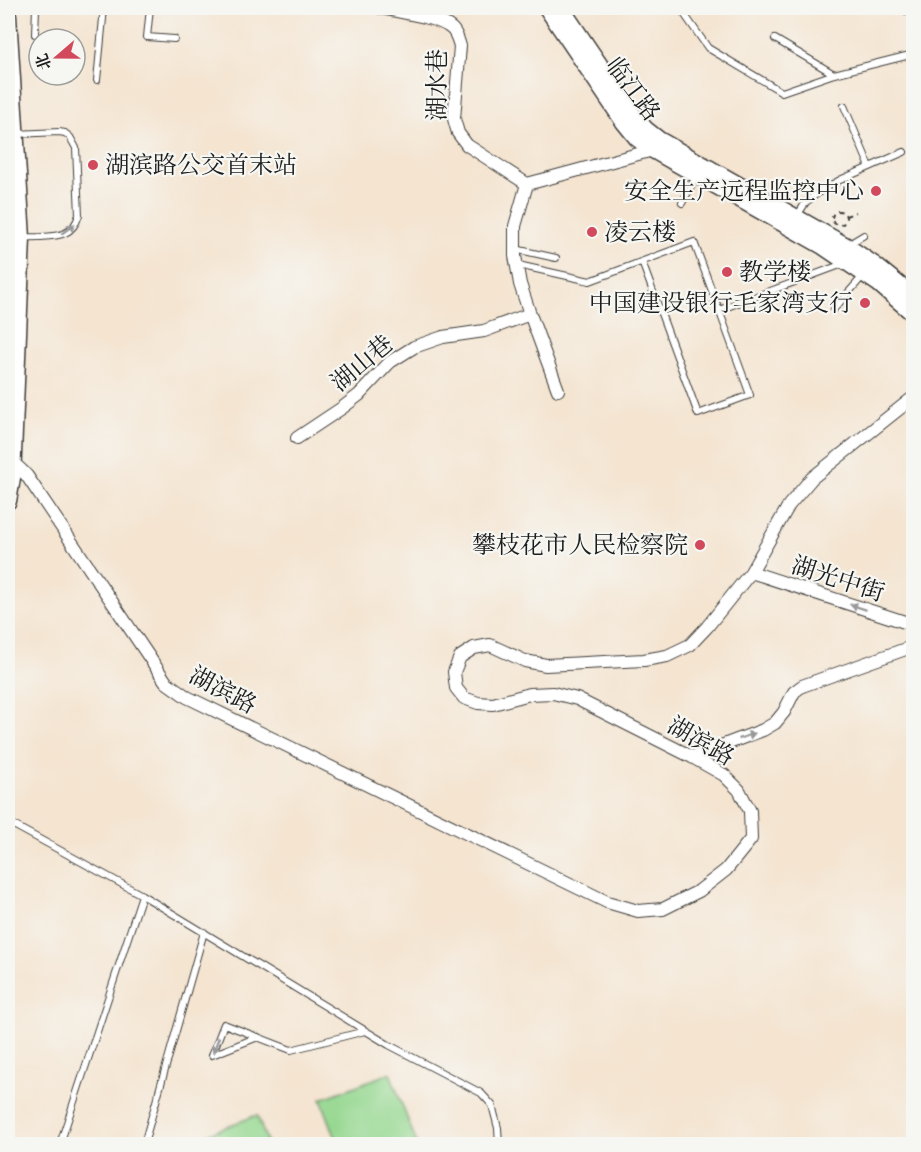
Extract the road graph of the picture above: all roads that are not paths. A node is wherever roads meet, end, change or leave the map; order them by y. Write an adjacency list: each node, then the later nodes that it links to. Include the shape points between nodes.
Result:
1 (36, 8): 11 (lane)
2 (104, 8): 16 (lane)
3 (150, 8): 12 (lane, via 147,37)
4 (381, 8): 24 (street, 湖水巷, via 438,21 453,30 460,46 454,119 458,133 467,145)
5 (547, 8): 19 (main road, 临江路, via 624,122 637,138)
6 (561, 8): 19 (main road, 临江路)
7 (680, 8): 15 (lane, via 708,48 782,92)
8 (900, 8): 9 (lane)
9 (914, 15)
10 (8, 16): 18 (main road)
11 (35, 27)
12 (174, 39)
13 (775, 39): 15 (lane)
14 (914, 54): 15 (lane)
15 (834, 74)
16 (97, 80)
17 (844, 106): 21 (lane)
18 (11, 134): 28 (main road); 28 (lane, one-way to 18, via 57,236 76,223 76,148 65,133)
19 (656, 145): 23 (main road, 临江路); 24 (street); 26 (main road, 临江路)
20 (904, 152): 21 (lane)
21 (870, 167): 26 (lane, via 811,197)
22 (8, 174): 28 (main road)
23 (697, 175): 25 (lane); 30 (main road, 临江路)
24 (527, 184): 29 (street, via 515,226)
25 (682, 204)
26 (796, 217): 30 (main road, 临江路)
27 (864, 235): 30 (lane, via 854,240)
28 (17, 238): 40 (main road); 44 (main road)
29 (515, 249): 31 (lane); 33 (street)
30 (846, 255): 34 (main road, 临江路); 35 (main road, 临江路, via 873,264); 37 (lane)
31 (556, 258)
32 (642, 262): 33 (lane, via 590,281); 37 (lane, via 694,242); 37 (lane, via 698,414 750,395)
33 (517, 265): 38 (street)
34 (865, 273): 36 (lane); 39 (main road, 临江路)
35 (914, 297)
36 (834, 309)
37 (719, 310)
38 (530, 314): 41 (street); 43 (street, 湖山巷, via 484,332 443,337 414,347 390,362 342,408)
39 (914, 314)
40 (8, 356)
41 (558, 390)
42 (912, 400): 46 (street, 湖滨路, via 812,478 789,505)
43 (297, 438)
44 (10, 463): 45 (main road); 49 (street, 湖滨路, via 27,476 166,682 187,697 607,902 638,911 663,909 699,891 726,870 751,839 750,811 739,790 724,775)
45 (8, 501)
46 (750, 572): 47 (street, 湖光中街, one-way to 46); 49 (street, 湖滨路, via 690,645 667,656 546,665 525,661 490,645 474,648 460,657 454,672 456,688 464,698 477,703 493,704 530,694 553,693 577,699)
47 (914, 626)
48 (914, 646): 49 (street, one-way to 48, via 775,723 802,686)
49 (693, 757)
50 (8, 822): 51 (lane)
51 (142, 895): 52 (lane); 55 (lane)
52 (204, 932): 53 (lane); 56 (lane)
53 (365, 1031): 54 (lane, via 291,1050); 59 (lane, via 481,1093 492,1105)
54 (258, 1037): 54 (lane, one-way to 54, via 224,1024 212,1054 222,1051)
55 (60, 1144)
56 (144, 1144)
57 (154, 1144): 58 (lane)
58 (173, 1144)
59 (499, 1144)

